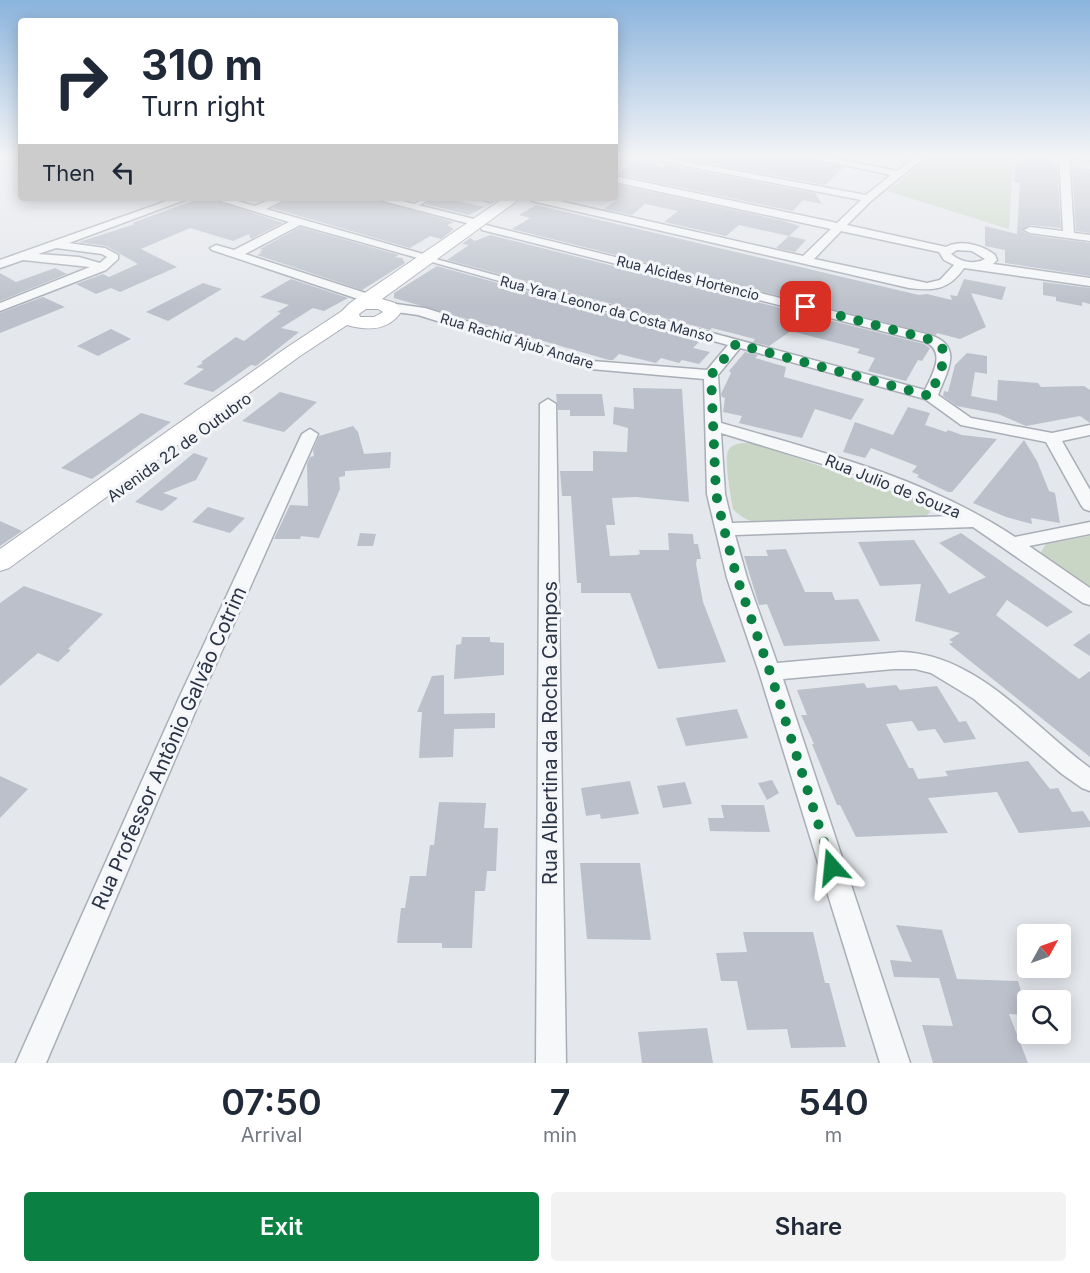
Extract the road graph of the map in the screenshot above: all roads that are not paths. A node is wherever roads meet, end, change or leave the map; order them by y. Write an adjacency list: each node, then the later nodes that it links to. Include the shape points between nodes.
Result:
1 (161, 207): 18 (street)
2 (248, 207): 11 (street, Rua Yara Leonor da Costa Manso)
3 (263, 207): 11 (street)
4 (412, 207): 13 (street, Rua Alcides Hortencio)
5 (503, 207): 13 (street, Avenida 22 de Outubro)
6 (515, 207): 13 (street, Avenida 22 de Outubro)
7 (568, 207): 24 (street)
8 (743, 207): 14 (street)
9 (859, 207): 14 (street)
10 (1067, 207): 16 (street)
11 (257, 209): 12 (street, Rua Yara Leonor da Costa Manso)
12 (300, 221): 21 (street); 23 (street, Rua Yara Leonor da Costa Manso)
13 (482, 226): 23 (street, Avenida 22 de Outubro); 36 (street, Rua Alcides Hortencio, via 925,338 938,344 944,357)
14 (837, 227): 20 (street); 24 (street)
15 (1030, 230): 16 (street)
16 (1068, 235): 17 (street)
17 (1090, 238)
18 (52, 245): 22 (street); 29 (street, via 111,253 114,259)
19 (216, 248): 21 (street, Rua Rachid Ajub Andare)
20 (945, 250): 25 (street, via 969,247 988,254); 26 (street, via 949,259)
21 (235, 254): 33 (street, Rua Rachid Ajub Andare)
22 (20, 257): 27 (street); 29 (street, via 71,260)
23 (431, 259): 33 (street, Avenida 22 de Outubro); 34 (street, Rua Yara Leonor da Costa Manso)
24 (806, 260): 26 (street, via 929,287 944,285)
25 (991, 260): 28 (street); 30 (street)
26 (961, 263): 28 (street)
27 (0, 264)
28 (977, 265): 30 (street)
29 (102, 267): 32 (street)
30 (1031, 274): 31 (street)
31 (1090, 282)
32 (0, 308)
33 (372, 311): 35 (street, Rua Rachid Ajub Andare, via 431,315 591,364); 47 (street, Avenida 22 de Outubro, via 293,352); 48 (street, Avenida 22 de Outubro)
34 (736, 344): 35 (street); 36 (street, Rua Yara Leonor da Costa Manso)
35 (711, 375): 38 (street)
36 (930, 396): 41 (street, Rua Yara Leonor da Costa Manso, via 966,422)
37 (548, 404): 53 (street, Rua Albertina da Rocha Campos)
38 (712, 425): 43 (street, Rua Julio de Souza, via 887,480); 45 (street, via 716,494)
39 (1090, 430): 41 (street)
40 (310, 434): 52 (street, Rua Professor Antônio Galvão Cotrim)
41 (1052, 438): 42 (street)
42 (1090, 505)
43 (976, 521): 45 (street); 46 (street, Rua Julio de Souza)
44 (1090, 528): 46 (street)
45 (724, 529): 50 (street)
46 (1013, 543): 49 (street, Rua Julio de Souza)
47 (0, 562)
48 (0, 576)
49 (1090, 598)
50 (770, 672): 51 (street, via 895,661 943,668 976,688); 54 (street)
51 (1090, 781)
52 (31, 1063)
53 (551, 1063)
54 (895, 1063)

